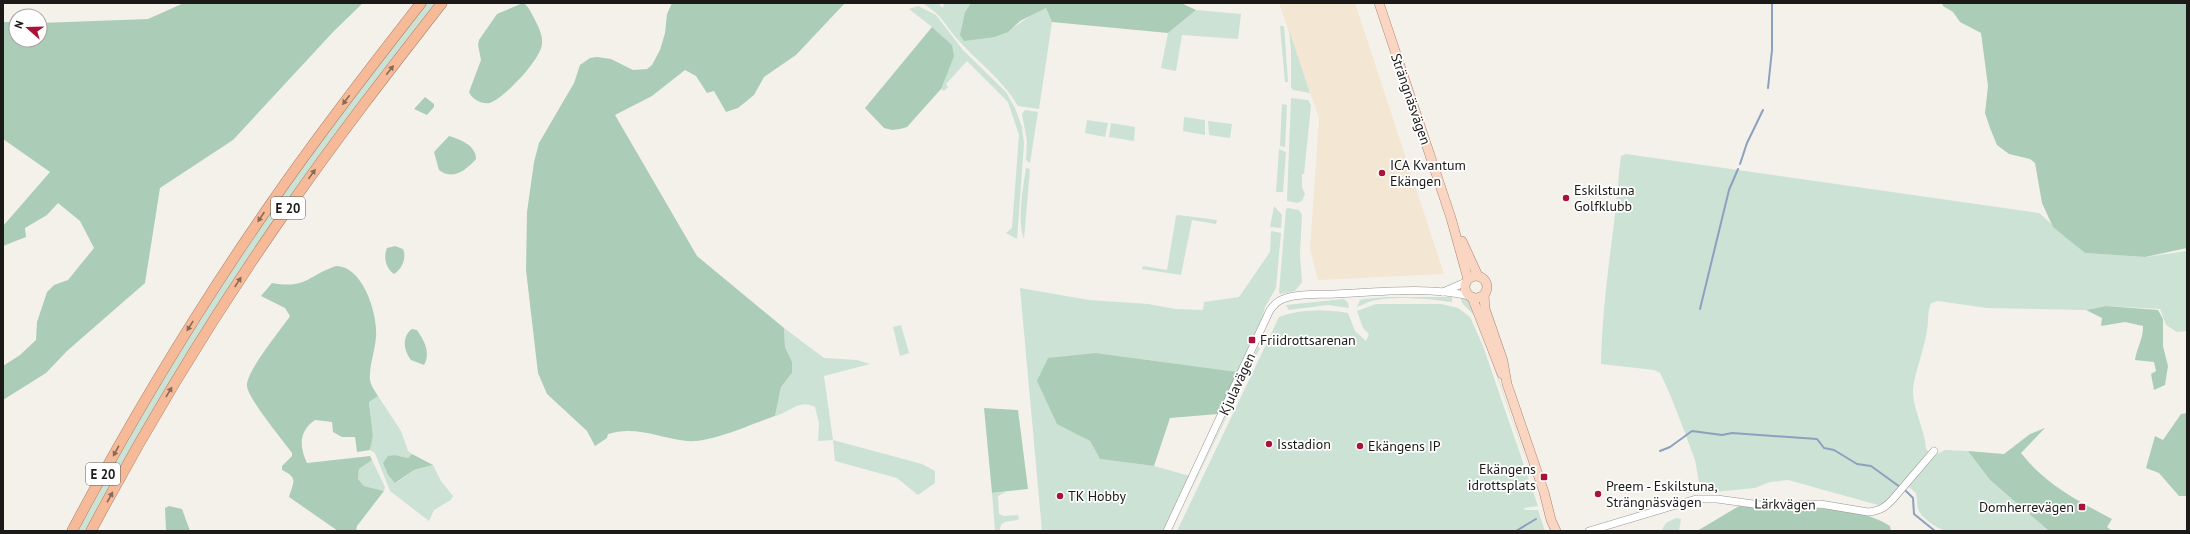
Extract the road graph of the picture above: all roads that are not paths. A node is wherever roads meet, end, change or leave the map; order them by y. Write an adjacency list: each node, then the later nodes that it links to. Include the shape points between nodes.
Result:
1 (421, 3): 12 (highway, E 20, one-way to 12, via 323,131 226,269 149,393)
2 (442, 3): 13 (highway, E 20, one-way to 2, via 164,400 263,245 341,134)
3 (1379, 3): 4 (main road, Strängnäsvägen)
4 (1451, 218): 5 (main road, Strängnäsvägen); 6 (main road, Strängnäsvägen)
5 (1478, 276): 6 (main road); 8 (main road, via 1486,283)
6 (1467, 281): 7 (street, Kjulavägen); 9 (main road, via 1465,288)
7 (1443, 292): 9 (street, Kjulavägen); 14 (street, Kjulavägen, via 1309,295 1278,301 1270,310)
8 (1484, 295): 9 (main road); 10 (main road, via 1485,309 1503,361)
9 (1471, 296): 10 (main road, via 1496,363)
10 (1507, 384): 15 (main road, via 1544,492 1554,511)
11 (1934, 451): 16 (street, Lärkvägen, via 1894,499 1876,511 1820,504 1768,506 1717,499 1696,499)
12 (72, 531)
13 (91, 531)
14 (1168, 531)
15 (1558, 531)
16 (1589, 531)

